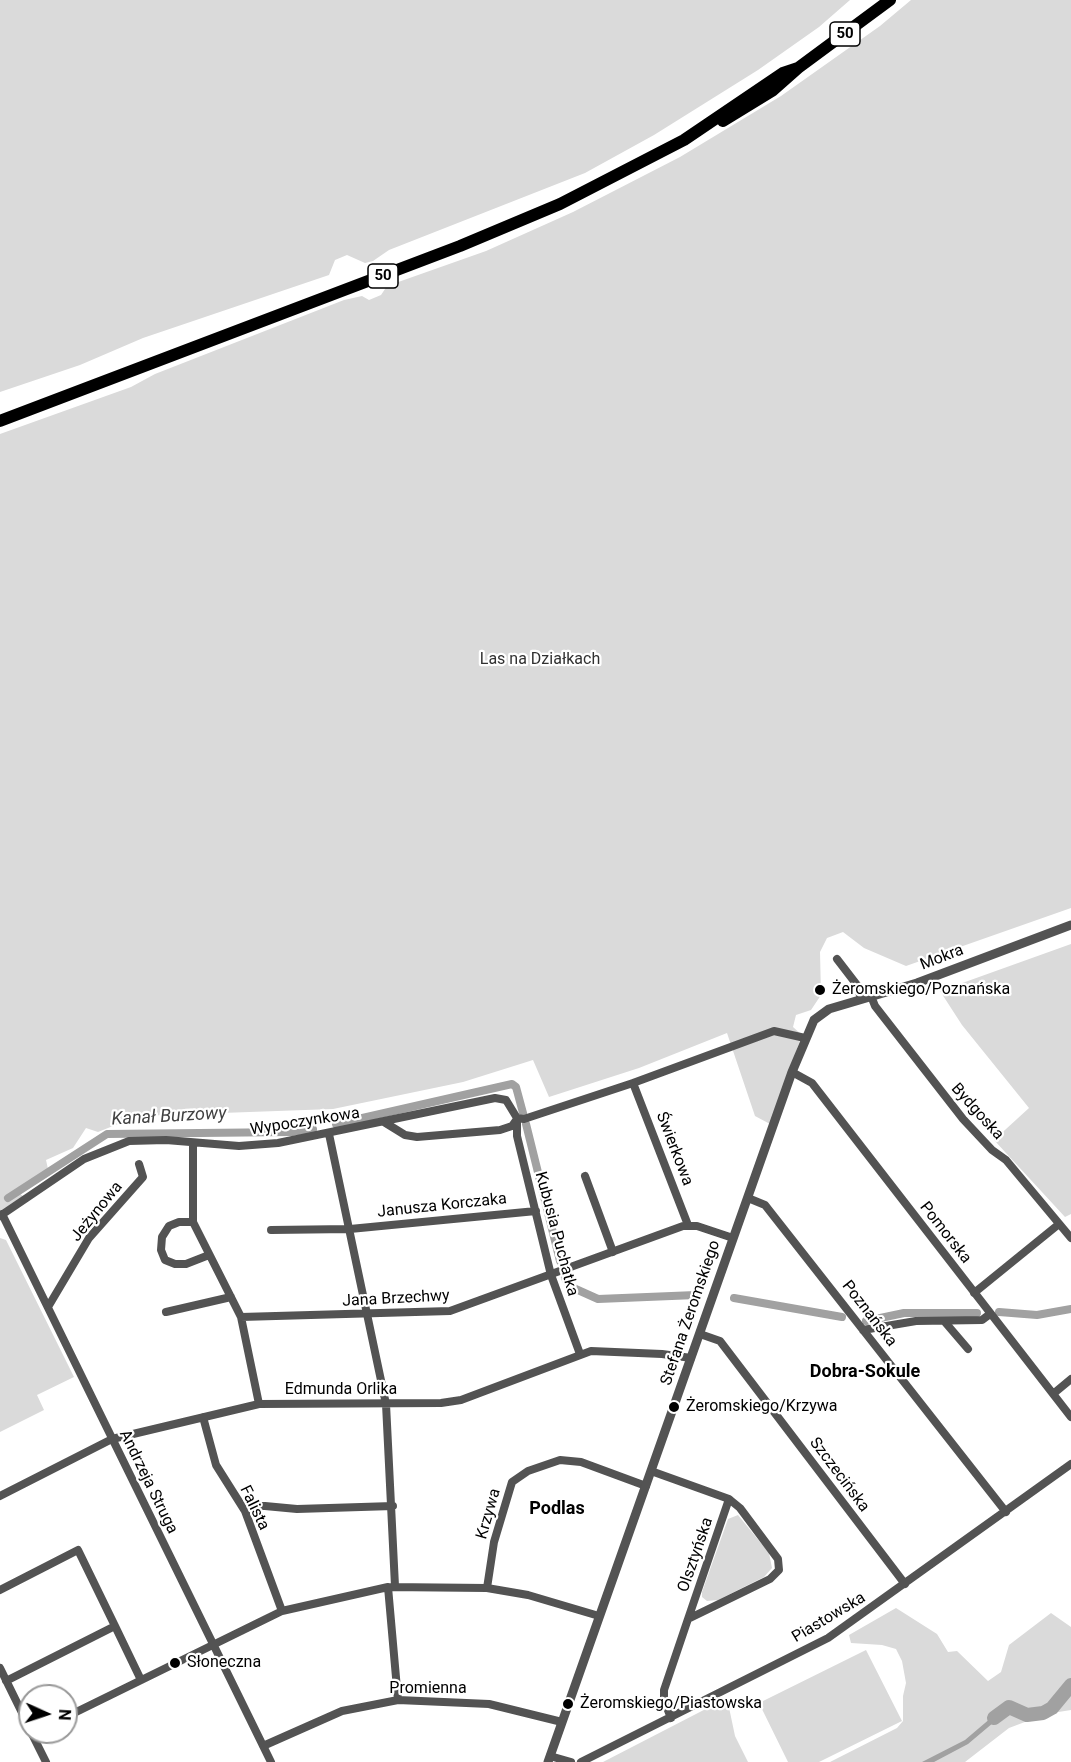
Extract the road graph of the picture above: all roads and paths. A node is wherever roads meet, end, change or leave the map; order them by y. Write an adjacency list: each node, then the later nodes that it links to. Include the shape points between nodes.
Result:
1 (890, 0): 2 (main road, 50, via 772,91 728,119 611,179 500,230)
2 (0, 421)
3 (1071, 925): 5 (street, Mokra)
4 (837, 959): 6 (street, via 858,985)
5 (872, 996): 6 (street, Mokra); 21 (street, Bydgoska, via 875,1006 963,1119 1006,1160)
6 (861, 999): 7 (street, Mokra)
7 (821, 1012): 8 (street, Stefana Żeromskiego)
8 (806, 1038): 9 (street, Stefana Żeromskiego); 10 (street, Wypoczynkowa, via 774,1031)
9 (792, 1072): 17 (street, Stefana Żeromskiego); 30 (street, Pomorska, via 812,1083)
10 (633, 1083): 11 (street, Wypoczynkowa); 22 (street, Świerkowa)
11 (518, 1118): 12 (street, Wypoczynkowa, via 512,1126 500,1130 417,1137 405,1135); 12 (street, Wypoczynkowa, via 506,1100 495,1098); 18 (street, Kubusia Puchatka, via 517,1136)
12 (384, 1122): 13 (street, Wypoczynkowa)
13 (329, 1134): 14 (street, Wypoczynkowa, via 267,1144); 23 (street)
14 (193, 1143): 19 (street, Wypoczynkowa, via 158,1140 118,1144 72,1166); 20 (street)
15 (139, 1164): 32 (street, Jeżynowa, via 143,1177 89,1238)
16 (585, 1176): 27 (street)
17 (748, 1198): 25 (street, Stefana Żeromskiego); 38 (street, Poznańska, via 765,1205)
18 (536, 1211): 23 (street, Janusza Korczaka); 29 (street, Kubusia Puchatka)
19 (1, 1215): 32 (street, Andrzeja Struga)
20 (193, 1222): 28 (street); 28 (street, via 169,1226 162,1237 165,1260 186,1264)
21 (1059, 1224): 26 (street, Bydgoska); 30 (street)
22 (688, 1225): 25 (street); 27 (street, Jana Brzechwy)
23 (350, 1229): 24 (street, Janusza Korczaka); 35 (street)
24 (271, 1230)
25 (733, 1238): 39 (street, Stefana Żeromskiego)
26 (1071, 1238)
27 (613, 1252): 29 (street, Jana Brzechwy)
28 (209, 1255): 31 (street)
29 (550, 1275): 35 (street, Jana Brzechwy, via 450,1311); 41 (street, Kubusia Puchatka)
30 (974, 1293): 34 (street, Pomorska)
31 (231, 1297): 33 (street); 36 (street)
32 (48, 1307): 49 (street, Andrzeja Struga)
33 (166, 1312)
34 (990, 1314): 37 (street, via 982,1320); 44 (street, Pomorska)
35 (369, 1315): 36 (street, Jana Brzechwy); 46 (street)
36 (241, 1317): 45 (street)
37 (944, 1321): 38 (street, via 901,1322); 40 (street)
38 (863, 1330): 57 (street, Poznańska)
39 (700, 1334): 42 (street, Stefana Żeromskiego); 58 (street, Szczecińska, via 720,1341)
40 (968, 1349)
41 (580, 1354): 42 (street, Edmunda Orlika, via 591,1351); 46 (street, Edmunda Orlika, via 461,1400)
42 (691, 1358): 51 (street, Stefana Żeromskiego)
43 (1071, 1379): 44 (street)
44 (1053, 1394): 48 (street, Pomorska)
45 (259, 1404): 46 (street, Edmunda Orlika); 47 (street, Edmunda Orlika)
46 (386, 1404): 55 (street)
47 (203, 1417): 49 (street, Edmunda Orlika); 56 (street, Falista, via 216,1465)
48 (1071, 1417)
49 (112, 1439): 53 (street, Edmunda Orlika); 66 (street, Andrzeja Struga)
50 (1071, 1464): 57 (street, Piastowska)
51 (651, 1471): 52 (street, Stefana Żeromskiego); 54 (street, Olsztyńska)
52 (646, 1486): 60 (street, Krzywa, via 581,1462 560,1460 528,1471 512,1482 494,1542); 63 (street, Stefana Żeromskiego)
53 (0, 1496)
54 (729, 1499): 64 (street, Olsztyńska); 64 (street, Olsztyńska, via 778,1559 779,1570 770,1579)
55 (393, 1506): 56 (street, via 253,1506); 59 (street)
56 (244, 1511): 62 (street, Falista)
57 (1006, 1512): 58 (street, Piastowska)
58 (906, 1584): 73 (street, Piastowska, via 828,1638)
59 (392, 1587): 60 (street); 62 (street); 70 (street)
60 (487, 1588): 63 (street, via 528,1595)
61 (0, 1590): 65 (street, via 78,1550)
62 (282, 1611): 66 (street)
63 (599, 1616): 74 (street, Stefana Żeromskiego)
64 (688, 1619): 73 (street, Olsztyńska, via 664,1690)
65 (115, 1626): 68 (street); 69 (street)
66 (212, 1644): 68 (street); 76 (street, Andrzeja Struga)
67 (0, 1668): 69 (street)
68 (141, 1680): 72 (street)
69 (6, 1681): 71 (street)
70 (398, 1700): 74 (street, Promienna, via 489,1704); 76 (street, Promienna, via 342,1711)
71 (18, 1705)
72 (78, 1711)
73 (671, 1718): 81 (street, Piastowska)
74 (562, 1722): 77 (street, Stefana Żeromskiego)
75 (38, 1744): 78 (street)
76 (263, 1746): 79 (street, Andrzeja Struga)
77 (549, 1759): 80 (street)
78 (46, 1762)
79 (271, 1762)
80 (571, 1762)
81 (581, 1762)

